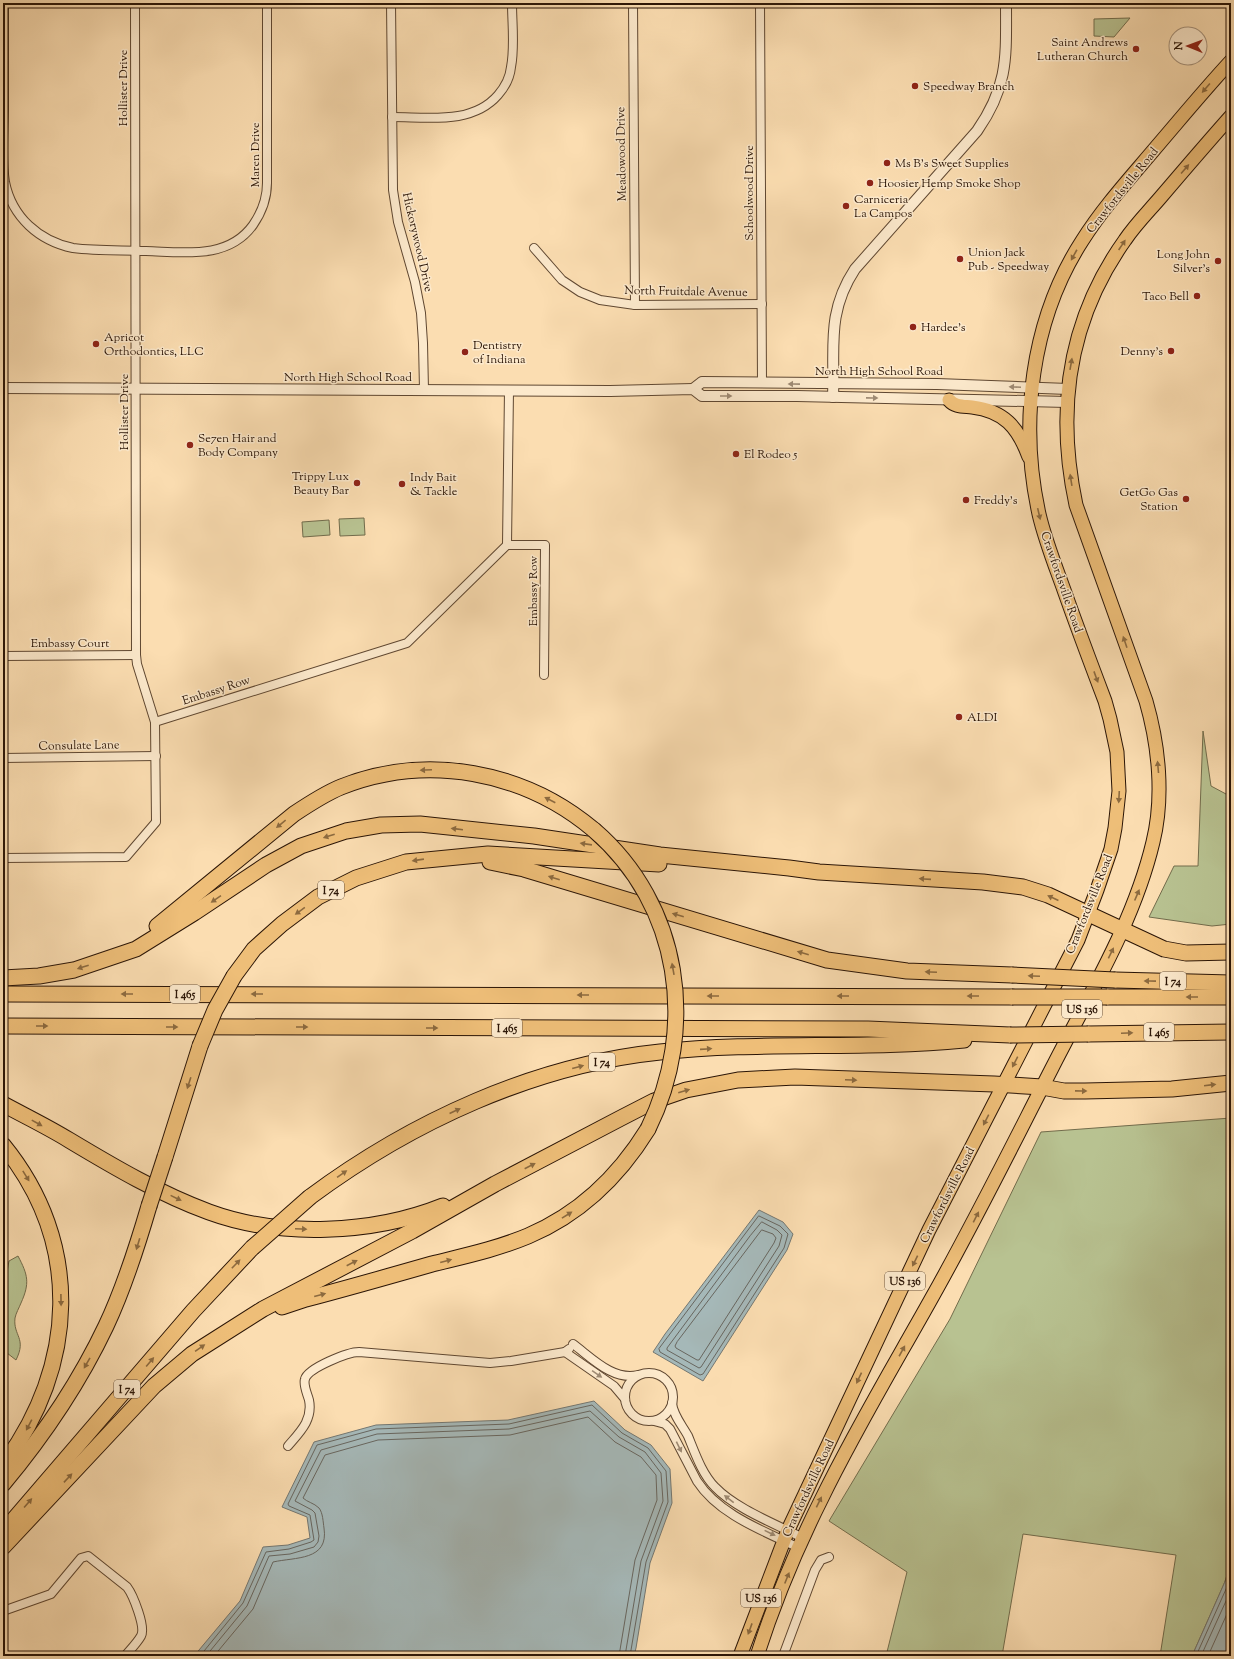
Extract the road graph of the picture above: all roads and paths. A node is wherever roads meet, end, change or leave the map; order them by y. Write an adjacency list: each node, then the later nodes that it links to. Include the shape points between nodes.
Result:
1 (4, 3): 13 (street, Maren Drive, via 4,171 16,210 39,234 65,246)
2 (135, 3): 13 (street, Hollister Drive)
3 (267, 3): 13 (street, Maren Drive, via 267,187 260,215 242,237 217,250)
4 (391, 3): 11 (street, Hickorywood Drive)
5 (512, 3): 11 (street, via 511,69 505,86 494,100 476,112 460,117)
6 (633, 3): 15 (street, Meadowood Drive)
7 (760, 3): 14 (street, Schoolwood Drive)
8 (1006, 3): 17 (street, via 1006,62 989,113 977,131 855,269 842,291 834,323)
9 (1231, 61): 19 (main road, Crawfordsville Road, one-way to 19, via 1112,199 1082,242 1049,311 1037,353)
10 (1231, 116): 22 (main road, Crawfordsville Road, one-way to 10, via 1073,353 1082,323 1116,252)
11 (392, 117): 23 (street, Hickorywood Drive, via 393,190 398,222 421,314)
12 (534, 248): 15 (street, North Fruitdale Avenue, via 552,272 580,292 600,300)
13 (135, 251): 20 (street, Hollister Drive)
14 (762, 304): 15 (street, North Fruitdale Avenue); 16 (street, Schoolwood Drive)
15 (635, 305)
16 (762, 383): 17 (street, North High School Road, one-way to 16); 21 (street, North High School Road, via 702,382)
17 (833, 384): 19 (street, North High School Road, one-way to 17, via 937,384); 25 (street)
18 (3, 388): 20 (street, North High School Road)
19 (1031, 388): 22 (street, North High School Road); 27 (main road, Crawfordsville Road)
20 (136, 389): 23 (street, North High School Road); 31 (street, Hollister Drive)
21 (693, 389): 24 (street, North High School Road); 25 (street, North High School Road, one-way to 25, via 702,396)
22 (1068, 389): 28 (main road, Crawfordsville Road)
23 (424, 390): 24 (street, North High School Road)
24 (509, 390): 30 (street)
25 (833, 397): 26 (street, North High School Road, one-way to 26)
26 (949, 400): 27 (street, North High School Road); 29 (main road, via 957,406 991,411 1007,421 1019,435)
27 (1031, 401): 28 (street, North High School Road); 29 (main road, Crawfordsville Road)
28 (1067, 402): 41 (main road, Crawfordsville Road, one-way to 28, via 1140,888 1154,840 1159,793 1156,749 1146,702 1076,505 1068,456)
29 (1032, 463): 40 (main road, Crawfordsville Road, one-way to 40, via 1039,516 1112,725 1117,752 1119,791 1115,828 1105,870)
30 (507, 545): 33 (street, Embassy Row, via 545,545); 34 (street, Embassy Row, via 407,643)
31 (136, 655): 32 (street, Embassy Court); 34 (street, Hollister Drive)
32 (3, 656)
33 (544, 675)
34 (156, 722): 35 (street)
35 (156, 756): 36 (street, Consulate Lane); 37 (street, via 156,822 126,858)
36 (3, 758)
37 (3, 858)
38 (457, 858): 39 (highway, via 488,854 789,873); 45 (highway, I 74, one-way to 38, bridge, via 1115,980 900,970 827,960 524,869); 65 (highway, I 74, one-way to 65, bridge, via 406,862 338,886 318,897 282,924 254,949 234,976 215,1010 200,1046 136,1249 106,1326 54,1416)
39 (819, 872): 40 (highway, one-way to 39, via 1048,895 1005,884); 43 (highway, one-way to 43, via 660,855 534,836 420,824 380,825 346,831 301,846 266,865 136,949)
40 (1088, 915): 41 (highway); 52 (main road, Crawfordsville Road / US 136, one-way to 52, via 1078,940)
41 (1122, 930): 42 (highway, via 1176,952); 53 (main road, Crawfordsville Road / US 136, one-way to 41)
42 (1231, 952)
43 (120, 954): 44 (highway, one-way to 44, via 55,974); 57 (highway, one-way to 43, bridge, via 279,1308 306,1299 499,1246 541,1230 578,1208 598,1192 628,1160 648,1129 663,1093 674,1052 677,1006 672,963 662,928 642,886 620,856 594,830 556,803 522,786 472,772 436,769 384,774 328,793 294,814)
44 (3, 978)
45 (1231, 982)
46 (3, 994): 47 (highway, I 465, one-way to 46, bridge)
47 (1231, 997)
48 (3, 1026): 50 (highway, I 465, one-way to 50, via 868,1029)
49 (1231, 1032): 50 (highway, I 465, one-way to 49, bridge)
50 (1010, 1035): 66 (highway, I 74, one-way to 50, bridge, via 193,1312 252,1248 310,1197 351,1168 452,1113 511,1088 590,1064 660,1052 723,1048 925,1044)
51 (1231, 1083): 53 (highway, one-way to 51, via 1071,1091 1159,1090)
52 (1003, 1085): 53 (highway); 56 (highway, one-way to 52, via 654,1101 686,1090 716,1084 759,1078 795,1077); 67 (main road, Crawfordsville Road / US 136, one-way to 67, via 926,1238)
53 (1042, 1088): 68 (main road, Crawfordsville Road / US 136, one-way to 53, via 833,1476 962,1245)
54 (3, 1104): 56 (highway, one-way to 56, via 180,1200 209,1213 278,1228 334,1229 380,1224 432,1210)
55 (3, 1145): 64 (highway, one-way to 64, via 29,1181 45,1218 58,1263 61,1298 56,1351 46,1386 36,1412)
56 (495, 1184): 57 (highway, one-way to 56, via 263,1309 412,1231)
57 (220, 1336): 69 (highway, one-way to 57, via 154,1386 186,1359)
58 (569, 1348): 59 (street, via 615,1374); 60 (street, one-way to 60, via 618,1389); 63 (street, via 494,1363 359,1352 348,1354 307,1374 305,1383 310,1404 309,1414 303,1428)
59 (639, 1375): 60 (street, via 627,1387); 61 (street, via 652,1373 664,1378 672,1389)
60 (625, 1399): 62 (street, via 635,1417)
61 (672, 1403): 62 (street, via 665,1415); 67 (street, one-way to 61, via 734,1503 715,1487 706,1475 673,1410)
62 (654, 1421): 67 (street, one-way to 67, via 665,1424 670,1429 697,1481 709,1497 726,1511)
63 (288, 1446)
64 (3, 1465)
65 (3, 1484)
66 (3, 1532)
67 (786, 1535): 68 (street); 73 (main road, Crawfordsville Road / US 136, one-way to 73)
68 (801, 1543): 74 (main road, Crawfordsville Road / US 136, one-way to 68, via 766,1627)
69 (3, 1548)
70 (829, 1557): 75 (street, via 821,1560 814,1570)
71 (3, 1611): 72 (street, via 51,1594 81,1558 88,1556 127,1586 131,1592 142,1625 142,1635)
72 (126, 1656)
73 (740, 1656)
74 (757, 1656)
75 (783, 1656)

